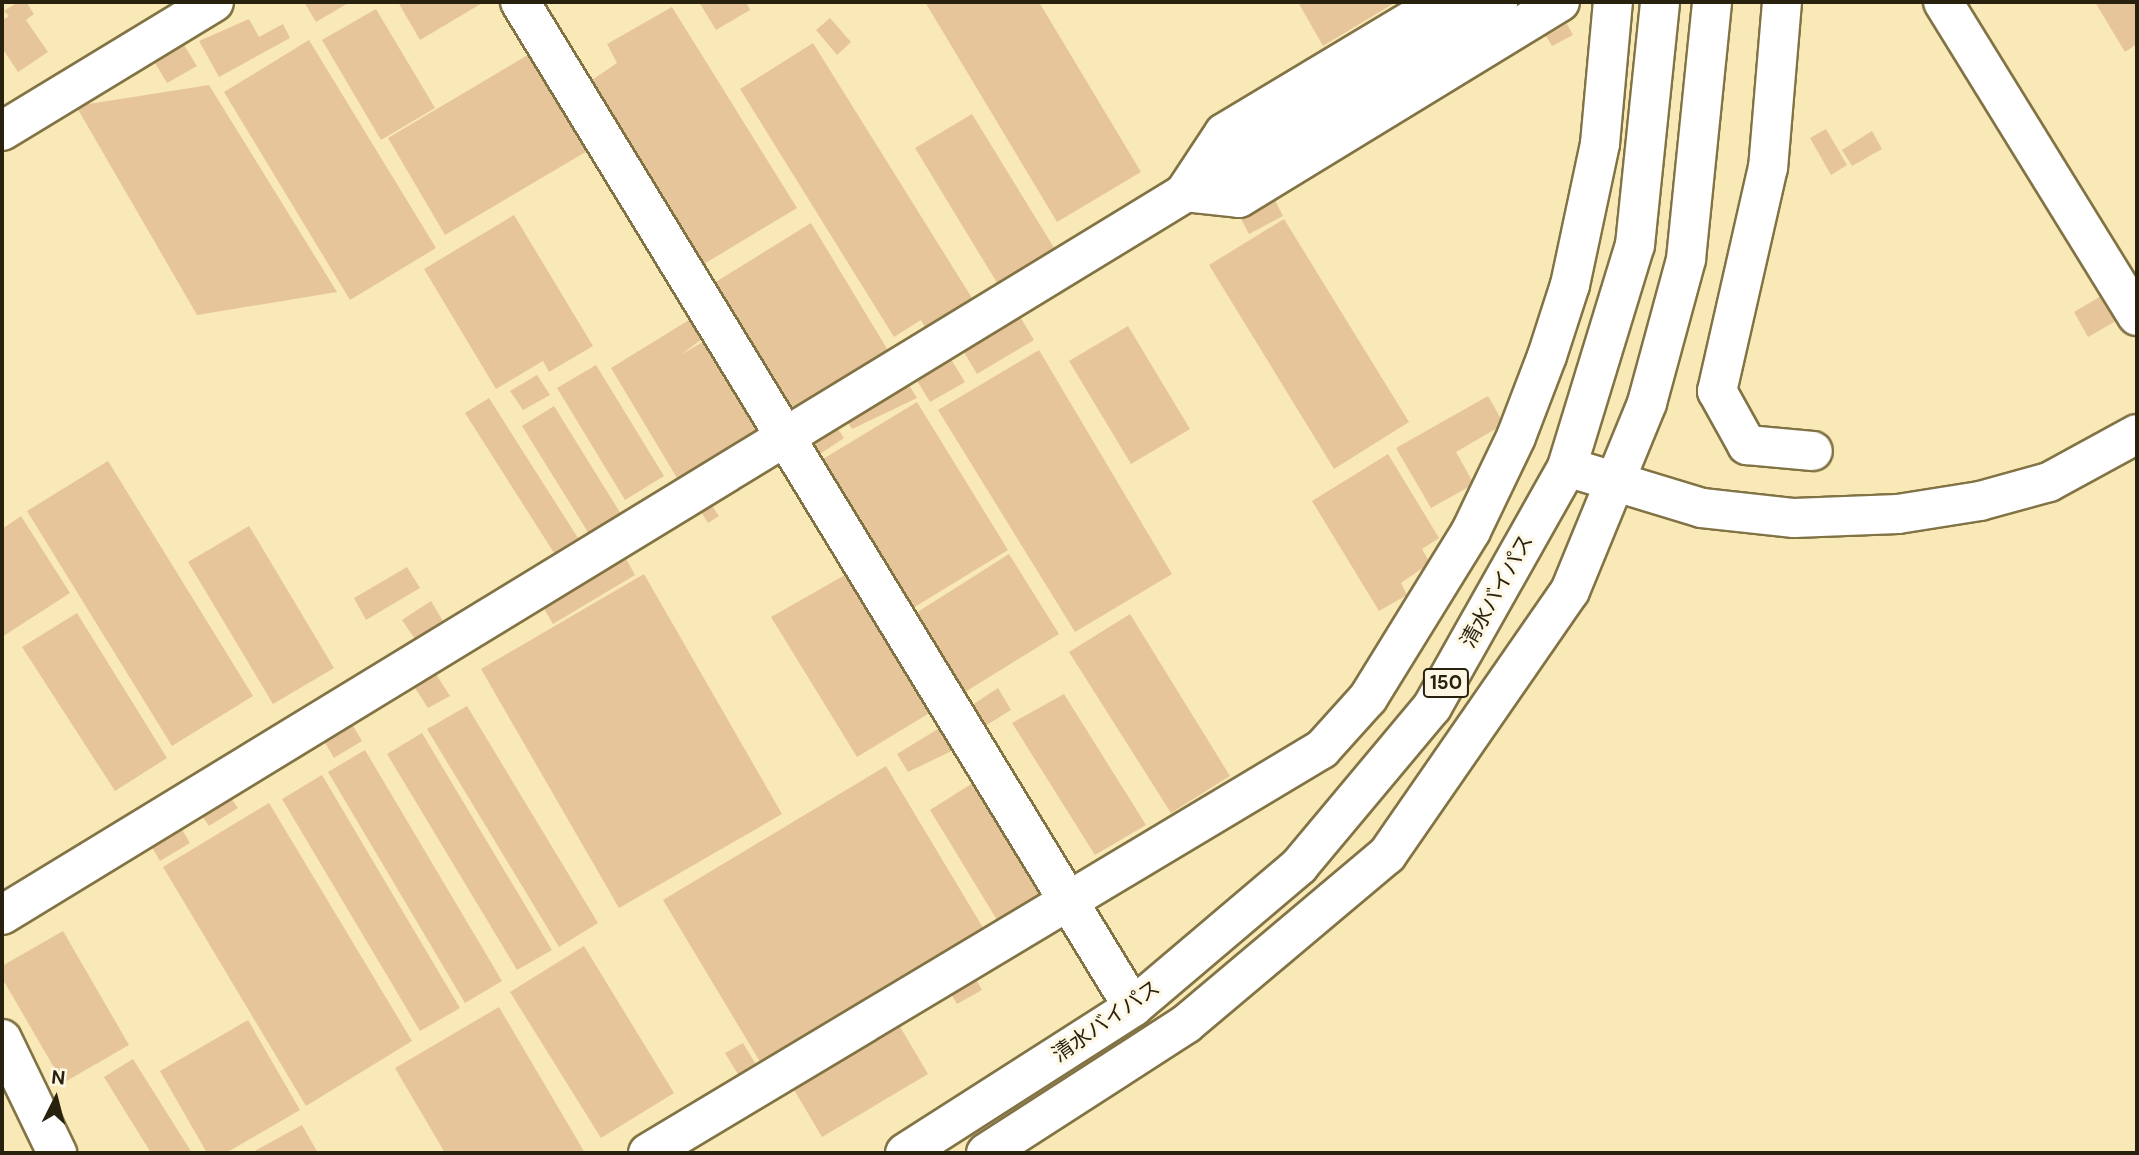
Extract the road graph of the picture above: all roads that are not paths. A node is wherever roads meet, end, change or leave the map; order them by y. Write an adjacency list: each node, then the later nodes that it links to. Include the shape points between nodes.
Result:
1 (214, 2): 11 (main road)
2 (520, 2): 15 (main road)
3 (1442, 2): 12 (main road, via 1224,133)
4 (1498, 2): 12 (main road)
5 (1560, 2): 12 (main road, via 1239,198)
6 (1613, 2): 19 (main road, via 1600,144 1570,285 1516,438 1417,626 1368,698 1322,749)
7 (1660, 2): 17 (main road, 清水バイパス / 150, via 1635,246)
8 (1712, 2): 18 (main road, 清水バイパス / 150, via 1686,259 1647,403)
9 (1782, 2): 16 (main road, via 1768,167 1717,391 1747,445)
10 (1943, 2): 13 (main road)
11 (2, 131)
12 (1185, 192): 15 (main road)
13 (2137, 316)
14 (2137, 434): 18 (main road, via 2049,482 1980,501 1898,514 1794,518 1702,508)
15 (785, 435): 19 (main road); 20 (main road)
16 (1813, 451)
17 (1567, 467): 18 (main road); 21 (main road, 清水バイパス / 150, via 1432,707 1299,866)
18 (1614, 485): 26 (main road, 清水バイパス / 150, via 1570,591 1387,855 1186,1024)
19 (1066, 900): 21 (main road); 24 (main road)
20 (2, 915)
21 (1133, 1007): 25 (main road, 清水バイパス / 150)
22 (2, 1039): 23 (main road)
23 (57, 1153)
24 (648, 1153)
25 (905, 1153)
26 (986, 1153)

